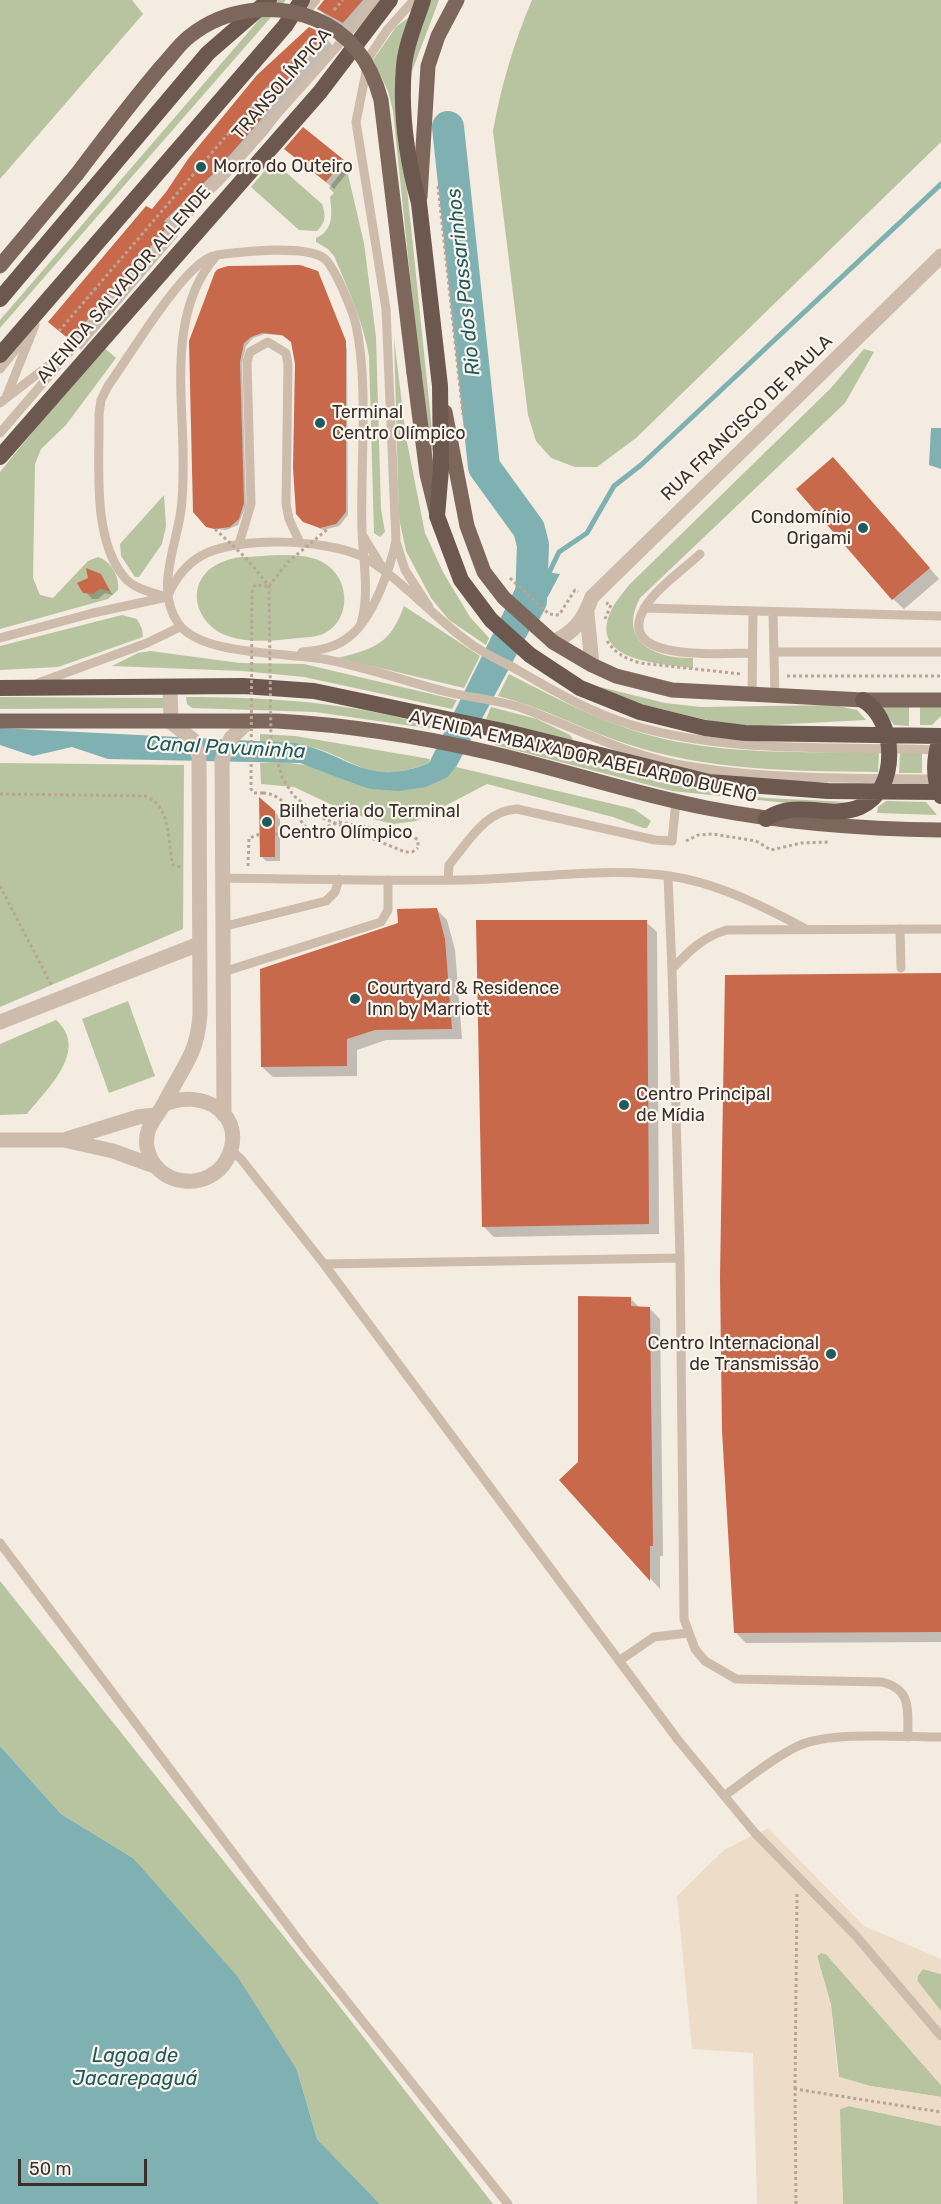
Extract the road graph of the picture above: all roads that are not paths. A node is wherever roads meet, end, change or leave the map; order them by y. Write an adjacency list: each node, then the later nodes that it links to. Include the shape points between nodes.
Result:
1 (258, 0): 10 (main road)
2 (269, 0): 10 (highway)
3 (302, 0): 18 (highway, via 285,26)
4 (316, 0): 16 (lane, TRANSOLÍMPICA)
5 (374, 0): 17 (lane, TRANSOLÍMPICA)
6 (390, 0): 24 (highway, AVENIDA SALVADOR ALLENDE, via 320,92)
7 (414, 0): 27 (lane, via 369,57 356,122 386,309)
8 (423, 0): 11 (highway, via 407,50 403,102 411,176)
9 (457, 0): 11 (main road, via 428,66)
10 (241, 23): 15 (highway, via 208,53)
11 (419, 203): 20 (highway)
12 (217, 255): 26 (lane, via 316,254 326,260 335,277 355,322 360,353); 33 (lane, via 203,272 185,321 180,362 182,506); 33 (lane, via 196,266 174,293 101,400 102,522 110,553 130,583)
13 (941, 256): 35 (street, RUA FRANCISCO DE PAULA, via 592,597)
14 (0, 266): 25 (main road, bridge, via 189,36 236,12 269,8 321,21 366,58 381,100 427,474)
15 (0, 299)
16 (35, 325): 19 (lane, TRANSOLÍMPICA); 21 (lane)
17 (75, 346): 21 (lane); 23 (lane, TRANSOLÍMPICA)
18 (0, 355)
19 (0, 369)
20 (440, 386): 25 (highway); 42 (main road, via 474,547 484,572 504,598)
21 (7, 395): 22 (lane)
22 (0, 403)
23 (0, 434)
24 (0, 457)
25 (437, 516): 59 (highway, via 461,580 491,620 530,655 580,688 640,712 705,728)
26 (362, 534): 31 (lane); 32 (lane)
27 (396, 541): 32 (lane); 38 (lane, via 405,570)
28 (300, 543): 29 (lane); 29 (lane, via 286,504 288,364 286,353 268,342 250,352 248,362 251,504); 31 (lane, via 319,543)
29 (239, 544): 33 (lane, via 201,556 182,573)
30 (700, 554): 34 (lane)
31 (363, 557): 32 (lane); 40 (lane, via 367,597)
32 (387, 575): 38 (lane); 40 (lane)
33 (167, 597): 41 (lane); 43 (lane)
34 (644, 608): 36 (lane); 46 (lane, via 640,627 643,636 668,652)
35 (586, 613): 42 (street, RUA FRANCISCO DE PAULA, via 569,635); 48 (street)
36 (753, 613): 37 (lane); 46 (lane)
37 (773, 613): 39 (lane); 44 (lane)
38 (435, 616): 59 (lane, via 468,642 534,680 590,709 633,725 751,746)
39 (941, 616)
40 (361, 624): 47 (lane, via 351,636 324,650)
41 (180, 627): 47 (lane, via 217,645); 51 (lane)
42 (547, 637): 48 (main road)
43 (0, 638)
44 (774, 652): 45 (lane); 53 (lane)
45 (941, 652)
46 (752, 653): 52 (lane)
47 (291, 654): 61 (lane, via 518,707 618,749 691,767)
48 (592, 665): 52 (main road, via 616,676 672,690)
49 (170, 687): 51 (highway, AVENIDA EMBAIXADOR ABELARDO BUENO); 58 (street); 63 (highway, AVENIDA EMBAIXADOR ABELARDO BUENO, via 243,686 314,691 439,716 709,782)
50 (0, 688): 51 (highway, AVENIDA EMBAIXADOR ABELARDO BUENO)
51 (21, 689)
52 (752, 695): 53 (main road)
53 (775, 696): 54 (main road)
54 (863, 700): 55 (main road); 59 (highway, via 879,717)
55 (941, 700)
56 (0, 721): 58 (main road, AVENIDA EMBAIXADOR ABELARDO BUENO)
57 (249, 721): 58 (main road, AVENIDA EMBAIXADOR ABELARDO BUENO); 64 (main road, AVENIDA EMBAIXADOR ABELARDO BUENO, via 318,724 430,739); 68 (street, via 231,738 223,754)
58 (171, 722): 76 (street, via 190,737 199,757)
59 (887, 741): 60 (highway); 61 (highway)
60 (939, 745): 62 (highway)
61 (886, 778): 62 (lane); 63 (highway)
62 (939, 788): 63 (highway, AVENIDA EMBAIXADOR ABELARDO BUENO)
63 (877, 792): 65 (highway, via 858,808 784,809)
64 (676, 801): 65 (main road, AVENIDA EMBAIXADOR ABELARDO BUENO); 71 (lane, via 672,841 509,809 486,820 449,865)
65 (766, 819): 66 (main road, AVENIDA EMBAIXADOR ABELARDO BUENO)
66 (941, 830)
67 (668, 877): 71 (lane, via 633,873); 74 (lane, via 760,904); 78 (lane)
68 (222, 878): 69 (lane); 72 (street)
69 (339, 879): 70 (lane); 72 (lane, via 335,892 326,901)
70 (388, 880): 71 (lane); 79 (lane, via 388,910 381,922)
71 (448, 880)
72 (222, 927): 79 (street)
73 (941, 929): 75 (lane)
74 (806, 930): 75 (lane); 78 (lane, via 714,933)
75 (900, 930): 77 (lane)
76 (199, 944): 80 (street); 81 (street, via 200,1014 196,1042)
77 (901, 968)
78 (672, 969): 87 (lane)
79 (223, 972): 82 (street)
80 (0, 1022)
81 (159, 1110): 82 (street, via 175,1100 194,1097 209,1102); 84 (street); 86 (street, via 147,1139)
82 (224, 1115): 85 (street, via 231,1129)
83 (0, 1140): 84 (street)
84 (64, 1140): 86 (street, via 113,1151)
85 (231, 1150): 86 (street, via 217,1172 199,1181 180,1181); 88 (lane)
86 (157, 1167)
87 (680, 1258): 88 (lane); 90 (lane, via 684,1619)
88 (324, 1264): 91 (lane)
89 (0, 1543): 96 (lane, via 306,1950)
90 (688, 1633): 91 (lane, via 654,1637); 92 (lane, via 705,1661 736,1679 893,1684 906,1697)
91 (619, 1660): 94 (lane)
92 (909, 1737): 93 (lane); 94 (lane, via 812,1741)
93 (941, 1737)
94 (724, 1796): 95 (lane, via 856,1936)
95 (941, 2036)
96 (508, 2204)

